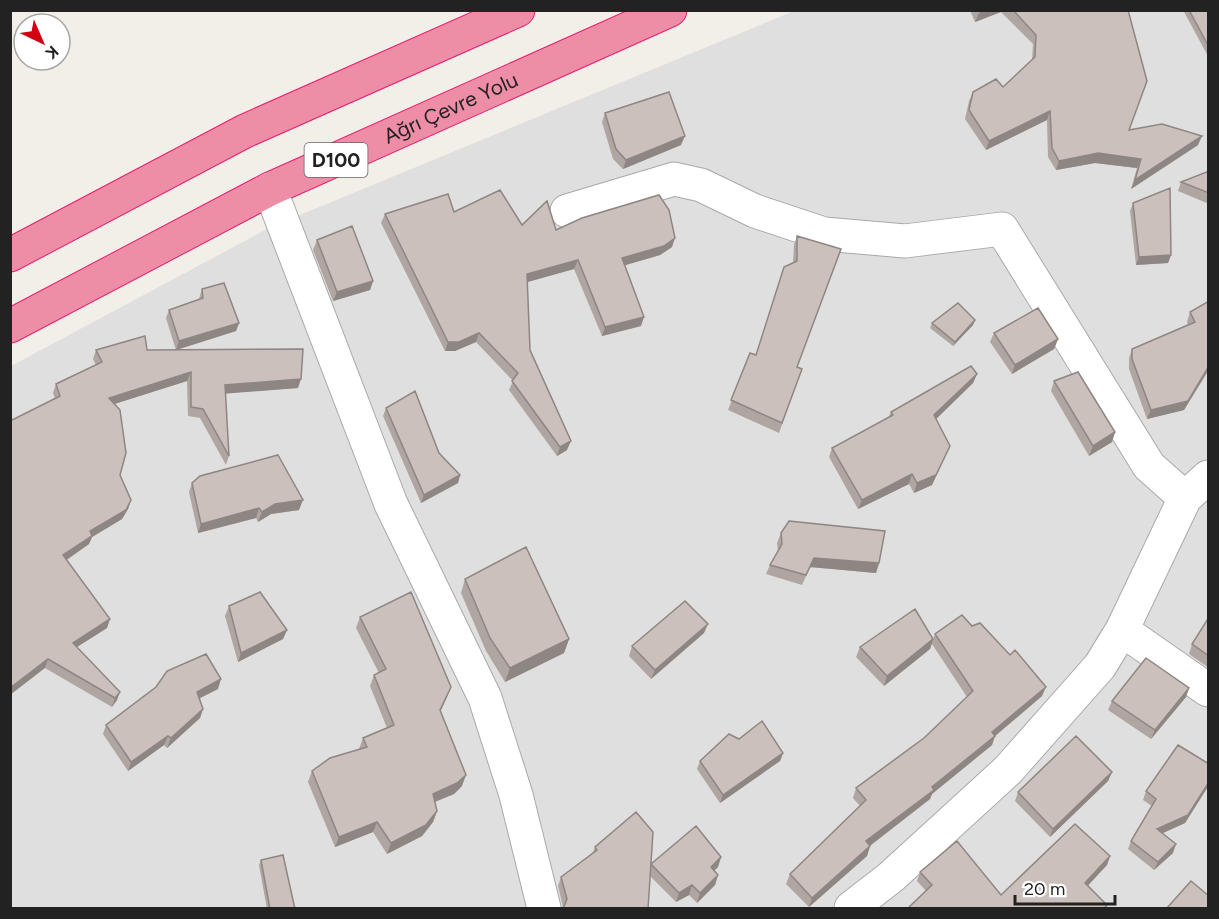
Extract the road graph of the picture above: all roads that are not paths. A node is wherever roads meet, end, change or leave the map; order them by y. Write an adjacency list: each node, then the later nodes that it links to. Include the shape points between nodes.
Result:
1 (518, 10): 5 (highway, via 245,131)
2 (670, 10): 3 (highway, Ağrı Çevre Yolu / D100)
3 (270, 189): 6 (highway, Ağrı Çevre Yolu / D100); 10 (street, via 391,504 485,698 516,795)
4 (567, 211): 7 (street, via 674,179 701,185 755,211 824,234 905,241 1002,229 1149,466)
5 (10, 255)
6 (10, 326)
7 (1197, 487): 8 (street)
8 (1122, 630): 9 (street); 11 (street, via 1100,666 1008,770)
9 (1209, 690)
10 (544, 909)
11 (851, 909)

